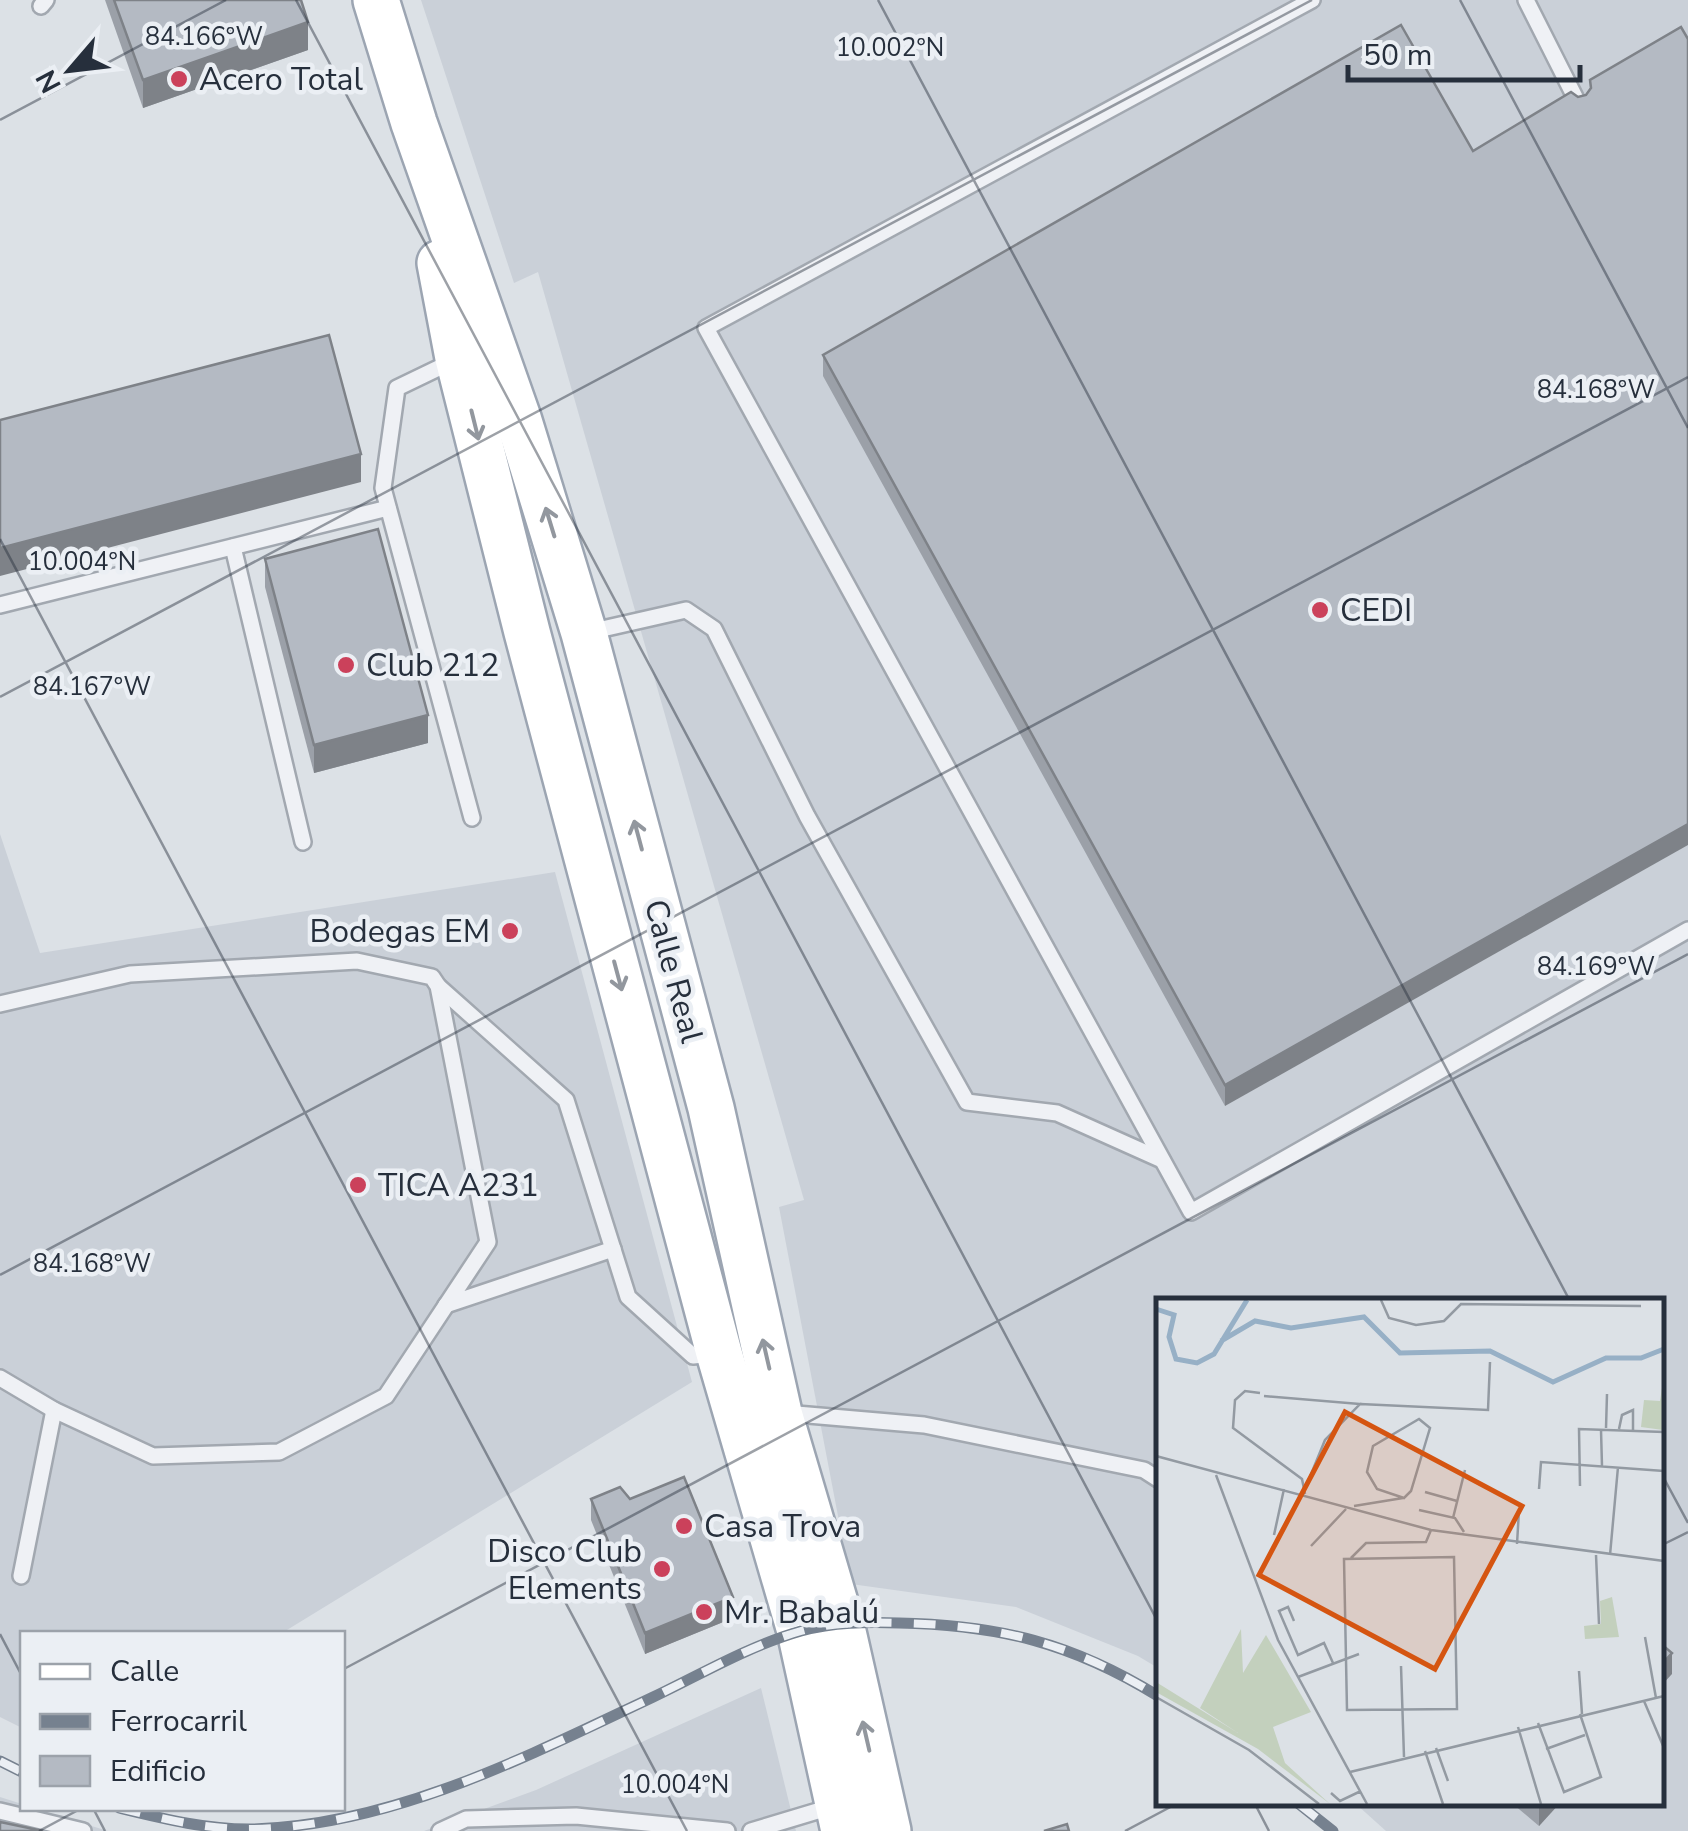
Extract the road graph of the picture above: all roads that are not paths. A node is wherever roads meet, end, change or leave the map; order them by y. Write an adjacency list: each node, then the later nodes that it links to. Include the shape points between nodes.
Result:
1 (376, 0): 5 (main road, Calle Real)
2 (1312, 0): 18 (lane, via 706,328)
3 (1526, 0): 4 (lane)
4 (1580, 107)
5 (414, 123): 6 (main road, Calle Real); 11 (main road, Calle Real, one-way to 5)
6 (458, 358): 7 (lane, via 397,388 382,488); 8 (main road, Calle Real, one-way to 8)
7 (388, 508): 9 (lane); 13 (lane)
8 (496, 511): 11 (main road, via 556,608); 12 (main road, Calle Real)
9 (233, 546): 10 (lane); 14 (lane)
10 (0, 604)
11 (584, 632): 12 (main road); 18 (lane, via 686,610 702,618 714,629 807,816 967,1102 1057,1114); 24 (main road, Calle Real, one-way to 11, via 710,1108)
12 (561, 761): 21 (main road, Calle Real, one-way to 21)
13 (472, 818)
14 (303, 842)
15 (1688, 930): 18 (lane, via 1191,1212)
16 (438, 986): 17 (lane, via 432,977 357,961 130,974); 19 (lane, via 566,1100); 20 (lane, via 488,1242)
17 (0, 1004)
18 (1162, 1160)
19 (613, 1249): 20 (lane); 21 (lane, via 628,1298 694,1356)
20 (446, 1305): 23 (lane, via 386,1396 279,1452 153,1456)
21 (719, 1354): 28 (main road, Calle Real, via 800,1632)
22 (0, 1378): 23 (lane)
23 (54, 1410): 26 (lane)
24 (779, 1413): 25 (lane, via 924,1425 1144,1470); 33 (main road, Calle Real, one-way to 24, via 840,1622)
25 (1156, 1479)
26 (21, 1576)
27 (0, 1811): 29 (lane)
28 (841, 1818): 32 (lane)
29 (83, 1831)
30 (440, 1831): 31 (lane, via 466,1819 576,1816)
31 (727, 1831)
32 (752, 1831)
33 (888, 1831)

